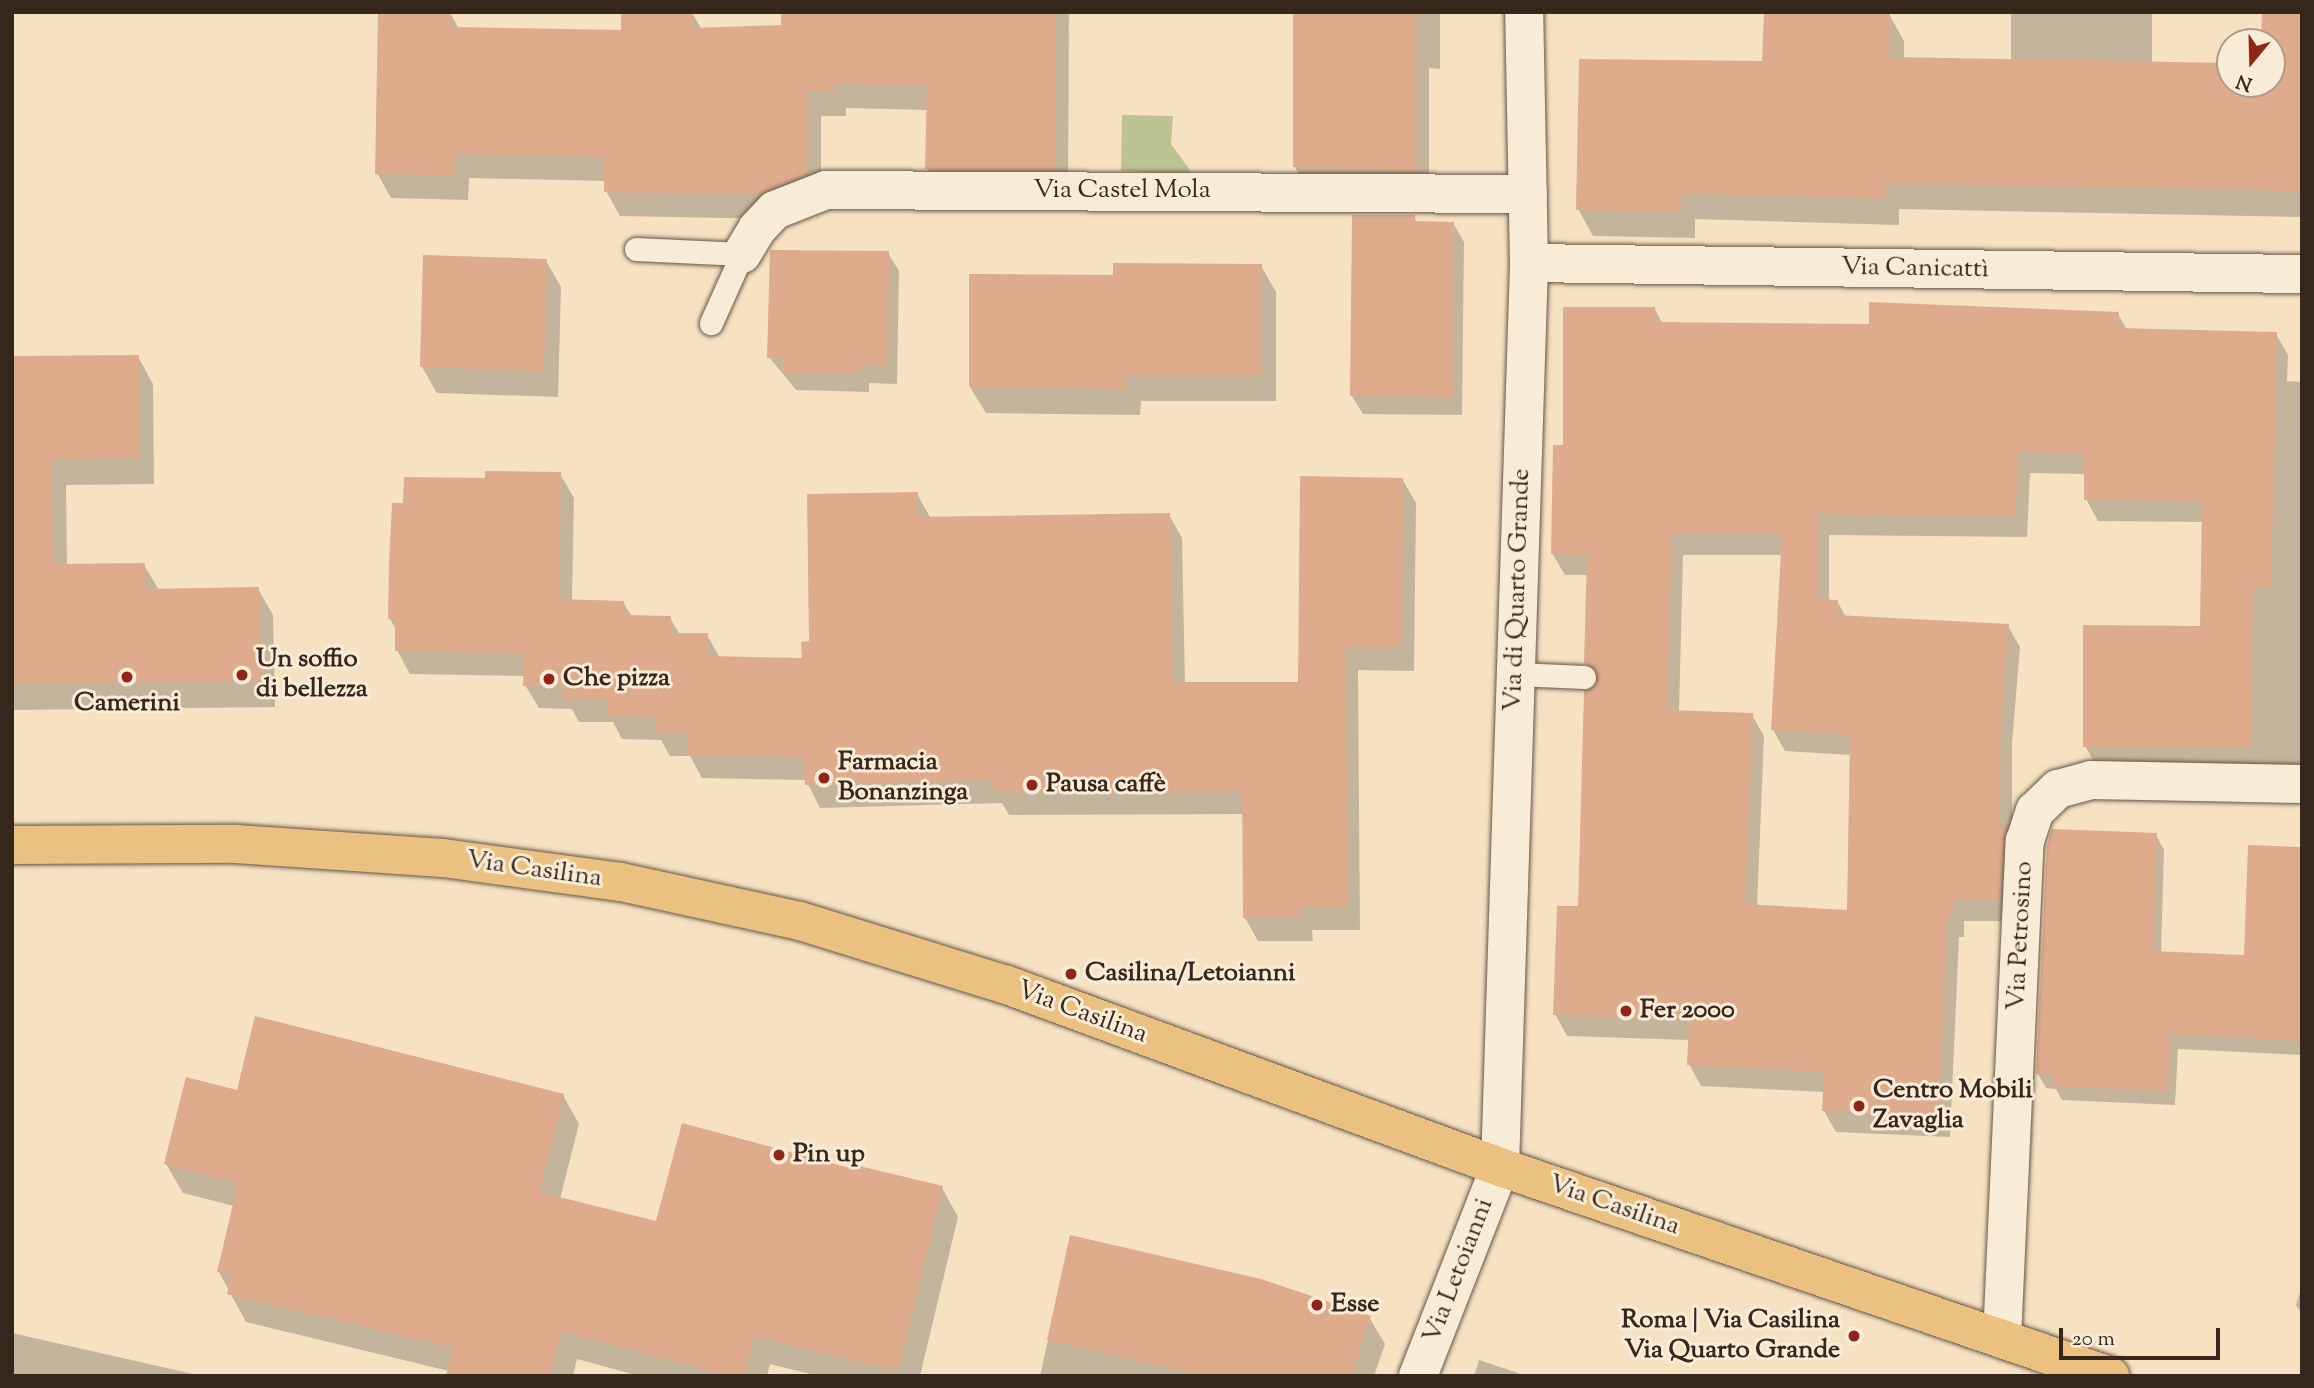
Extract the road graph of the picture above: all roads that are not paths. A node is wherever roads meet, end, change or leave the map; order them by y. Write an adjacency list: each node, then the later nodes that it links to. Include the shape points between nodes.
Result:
1 (1524, 12): 2 (street, Via di Quarto Grande)
2 (1528, 194): 4 (street, Via Castel Mola, via 826,190 775,210); 5 (street, Via di Quarto Grande)
3 (636, 249): 4 (lane)
4 (743, 254): 7 (lane)
5 (1529, 263): 6 (street, Via Canicattì); 8 (street, Via di Quarto Grande)
6 (2302, 274)
7 (711, 323)
8 (1516, 674): 9 (lane); 12 (street, Via di Quarto Grande)
9 (1584, 677)
10 (2302, 784): 13 (street, Via Petrosino, via 2091,780 2058,789 2035,811 2025,841)
11 (12, 845): 12 (main road, Via Casilina, via 236,844 395,853 575,875 719,902 849,934 964,970)
12 (1500, 1167): 13 (main road, Via Casilina); 14 (street, Via Letoianni)
13 (2002, 1339): 15 (main road, Via Casilina)
14 (1418, 1376)
15 (2110, 1376)

